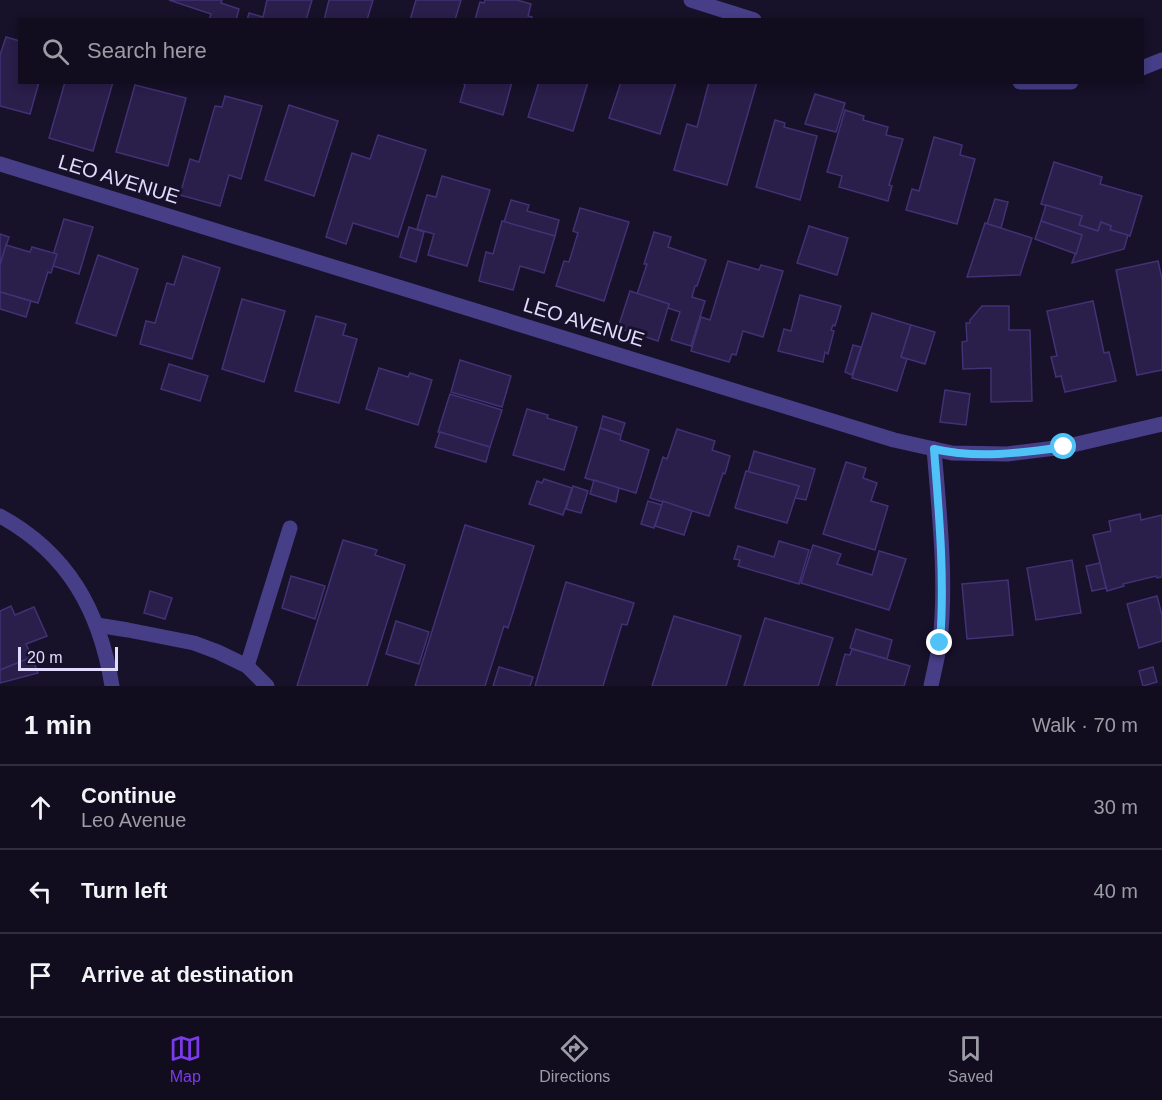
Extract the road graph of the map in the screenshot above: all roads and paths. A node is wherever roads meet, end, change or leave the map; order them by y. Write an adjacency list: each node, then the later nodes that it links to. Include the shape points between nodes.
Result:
1 (691, 0): 2 (street)
2 (748, 18)
3 (1162, 60): 4 (street)
4 (1144, 68)
5 (0, 164): 7 (street, LEO AVENUE, via 894,440)
6 (1162, 424): 7 (street, LEO AVENUE, via 1064,447 1007,454)
7 (934, 449): 14 (street, via 942,617)
8 (0, 516): 10 (street, via 15,524 69,573)
9 (290, 528): 11 (street)
10 (97, 625): 11 (street, via 194,643); 12 (street)
11 (247, 666): 13 (street)
12 (112, 686)
13 (267, 686)
14 (931, 686)

